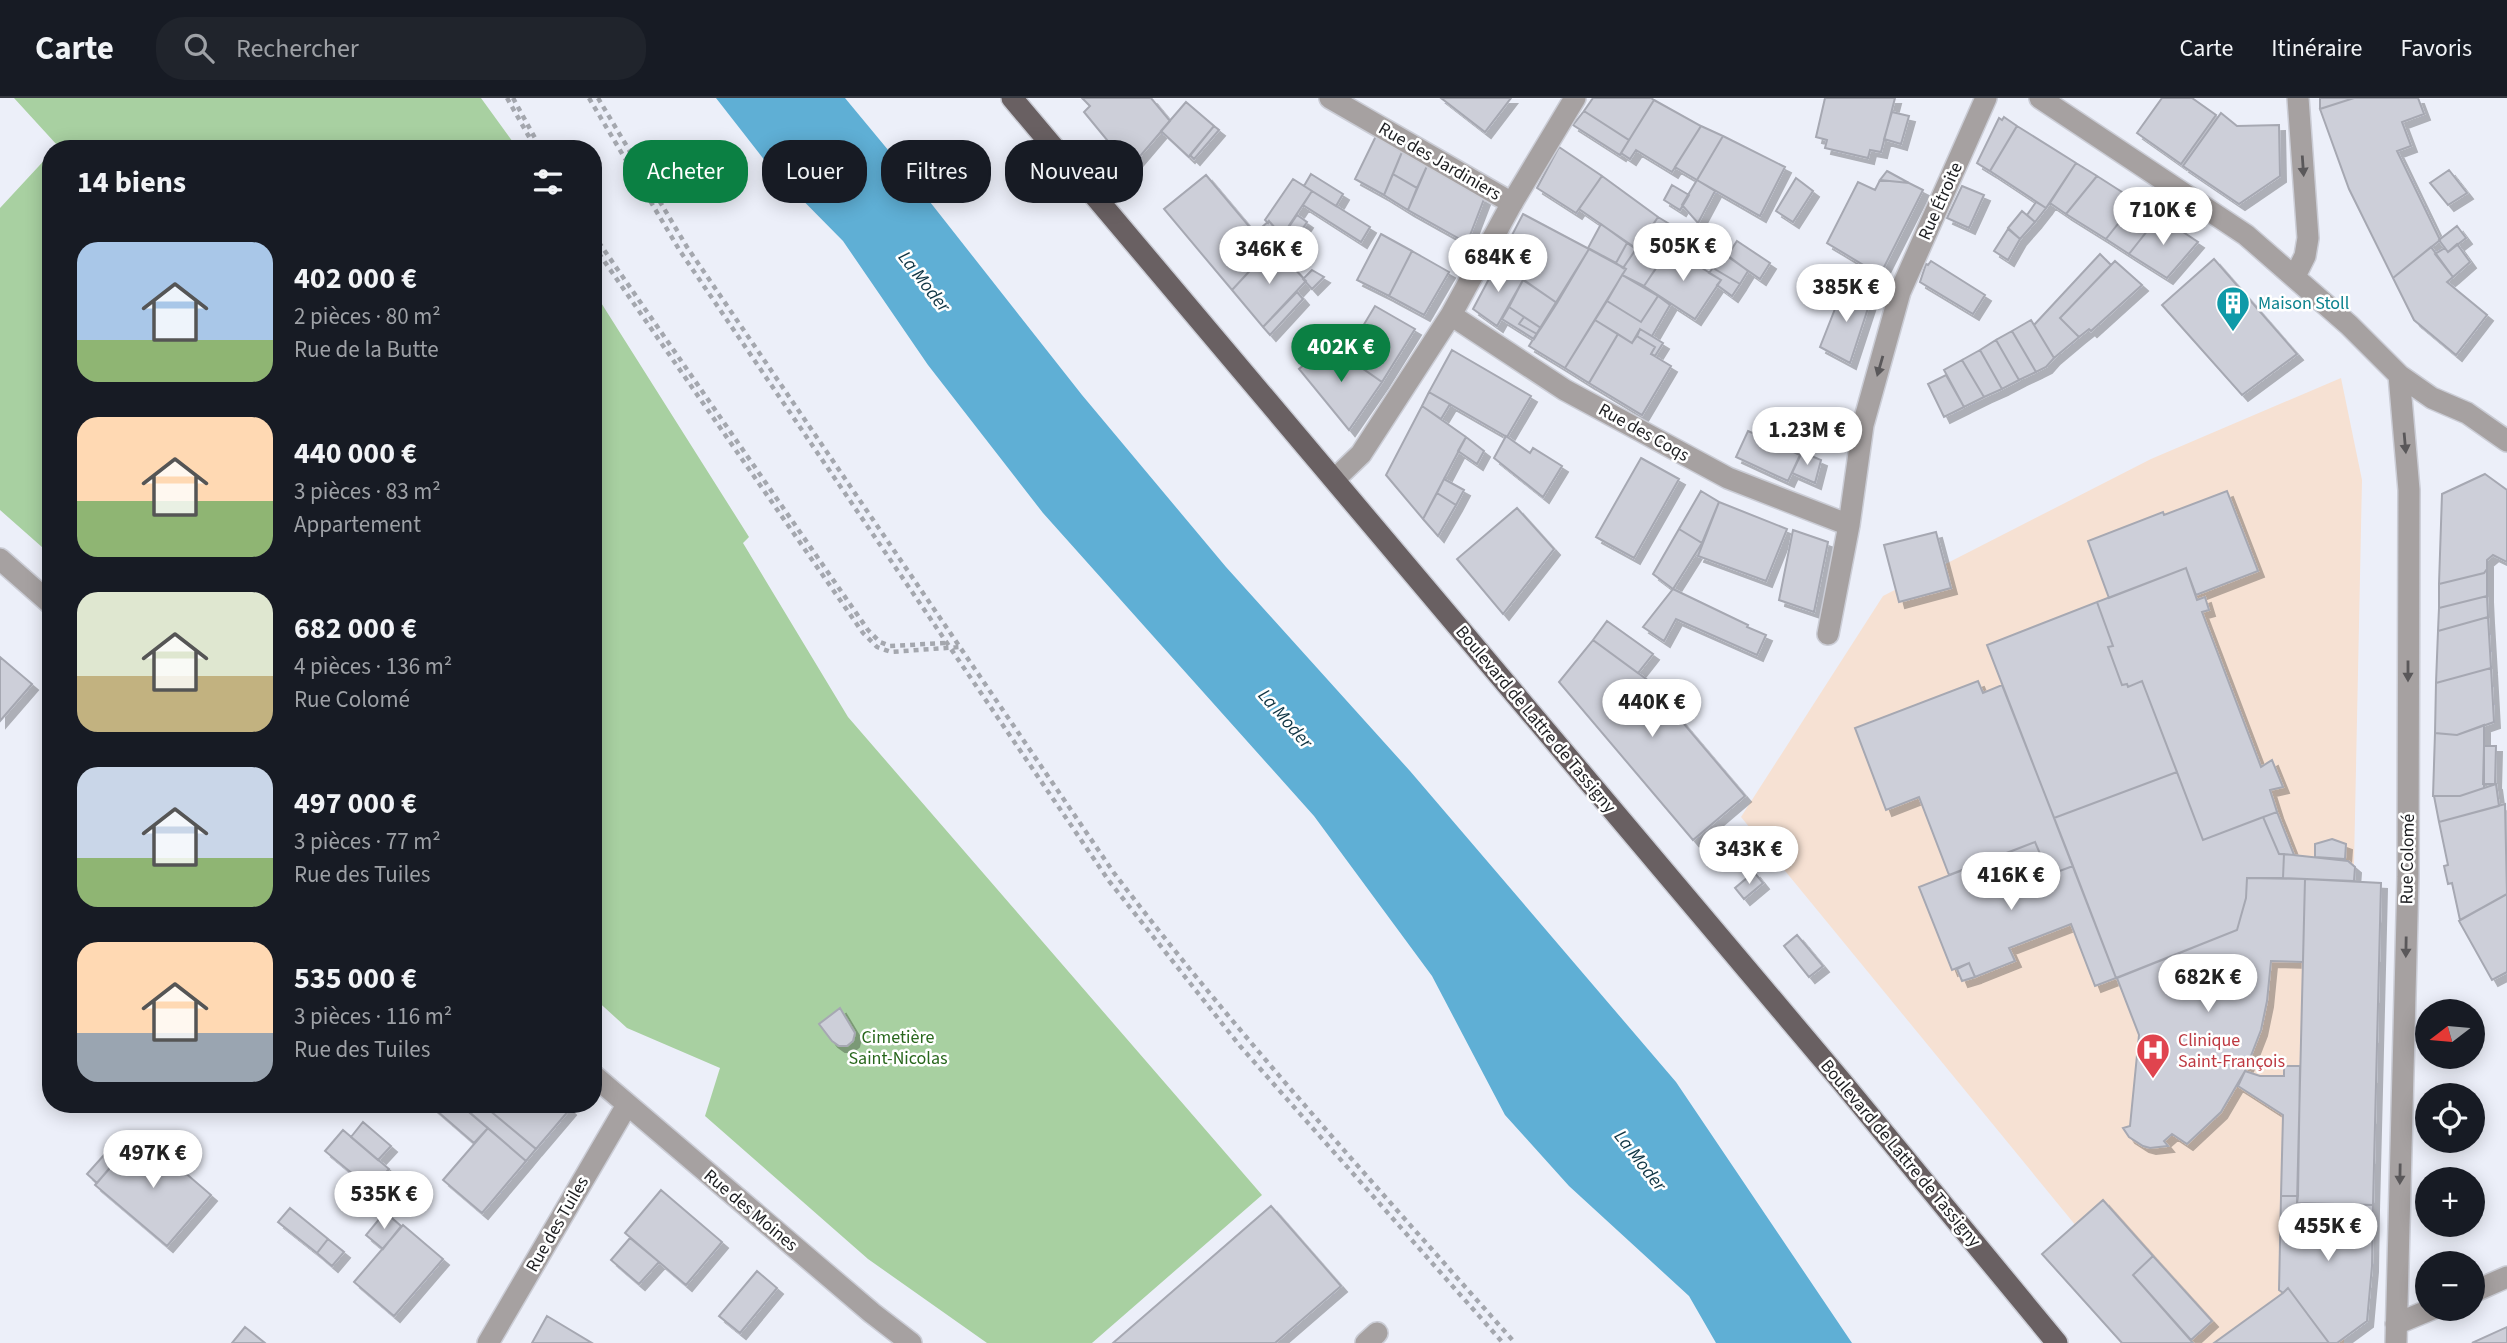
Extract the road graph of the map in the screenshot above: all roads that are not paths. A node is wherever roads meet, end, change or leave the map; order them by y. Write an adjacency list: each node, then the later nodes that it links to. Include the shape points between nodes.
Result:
1 (1012, 98): 12 (main road, Boulevard de Lattre de Tassigny)
2 (1330, 98): 7 (street, Rue des Jardiniers)
3 (1575, 98): 7 (street)
4 (1986, 98): 13 (street, Rue Étroite, one-way to 13, via 1900,292 1863,425)
5 (2040, 98): 8 (street, via 2246,235)
6 (2298, 98): 8 (street, one-way to 8, via 2308,238)
7 (1512, 203): 9 (street)
8 (2295, 276): 10 (street)
9 (1451, 315): 12 (street, via 1361,454); 13 (street, Rue des Coqs, via 1565,390 1728,478)
10 (2399, 375): 11 (street); 22 (street, Rue Colomé, one-way to 22, via 2409,490 2408,821)
11 (2507, 442)
12 (1335, 479): 25 (main road, Boulevard de Lattre de Tassigny)
13 (1849, 525): 16 (street, Rue Étroite)
14 (0, 559): 15 (street)
15 (42, 596)
16 (1828, 634)
17 (602, 1084): 18 (street, Rue des Moines)
18 (627, 1105): 23 (street, Rue des Tuiles); 24 (street, Rue des Moines)
19 (2507, 1277): 20 (street)
20 (2485, 1287)
21 (2415, 1320): 22 (street)
22 (2396, 1333)
23 (488, 1343)
24 (911, 1343)
25 (2057, 1343)

